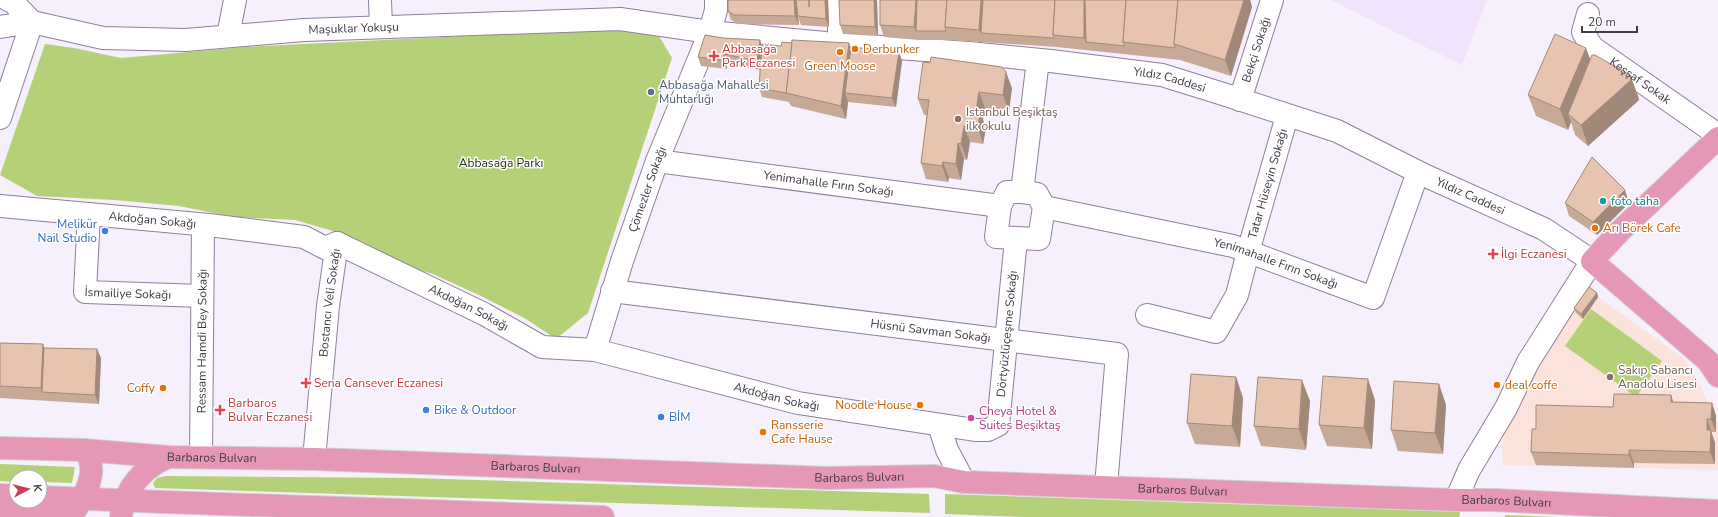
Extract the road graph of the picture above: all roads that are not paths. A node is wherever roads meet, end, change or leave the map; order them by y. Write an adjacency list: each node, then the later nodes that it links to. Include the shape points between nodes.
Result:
1 (10, 0): 8 (street)
2 (235, 0): 12 (street)
3 (380, 0): 10 (street)
4 (716, 0): 11 (street, Çömezler Sokağı)
5 (839, 0): 13 (street)
6 (1272, 0): 15 (street, Bekçi Sokağı)
7 (1588, 14): 18 (street, Keşşaf Sokak, via 1583,32 1592,47)
8 (32, 22): 9 (street); 12 (street, Maşuklar Yokuşu, via 103,38 186,40); 17 (street)
9 (0, 27)
10 (381, 27): 11 (street, Maşuklar Yokuşu, via 620,18); 12 (street, Maşuklar Yokuşu)
11 (710, 32): 13 (street, Yıldız Caddesi); 19 (street, Çömezler Sokağı)
12 (228, 36)
13 (839, 44): 14 (street, Yıldız Caddesi)
14 (1038, 60): 15 (street, Yıldız Caddesi, via 1162,75); 21 (street)
15 (1240, 100): 16 (street, Yıldız Caddesi)
16 (1287, 116): 20 (street, Yıldız Caddesi, via 1337,131); 29 (street, Tatar Hüseyin Sokağı)
17 (0, 118)
18 (1718, 137): 30 (main road)
19 (657, 161): 23 (street, Yenimahalle Fırın Sokağı); 31 (street, Çömezler Sokağı)
20 (1418, 172): 29 (street, Yenimahalle Fırın Sokağı, via 1374,298); 30 (street, Yıldız Caddesi, via 1544,229)
21 (1022, 192): 23 (street, via 1007,192); 24 (street, via 1037,194)
22 (0, 206): 25 (street, Akdoğan Sokağı)
23 (1000, 206): 27 (street, via 996,237)
24 (1044, 207): 27 (street, via 1039,239); 29 (street, Yenimahalle Fırın Sokağı, via 1233,246)
25 (89, 214): 26 (street, Akdoğan Sokağı); 32 (street, İsmailiye Sokağı, via 84,292)
26 (203, 225): 28 (street, Akdoğan Sokağı, via 304,237 325,248); 32 (street, Ressam Hamdi Bey Sokağı)
27 (1016, 239): 34 (street, Dörtyüzlüçeşme Sokağı)
28 (336, 243): 35 (street, Akdoğan Sokağı, via 484,314 542,347); 42 (street, Bostancı Veli Sokağı)
29 (1248, 252): 33 (street, Tatar Hüseyin Sokağı, via 1237,295 1216,332)
30 (1592, 261): 36 (main road, Yıldız Caddesi); 47 (street, via 1528,362 1506,408 1469,470)
31 (612, 291): 34 (street, Hüsnü Savman Sokağı); 35 (street, Çömezler Sokağı)
32 (202, 296): 41 (street, Ressam Hamdi Bey Sokağı)
33 (1147, 315)
34 (1007, 340): 37 (street, Dörtyüzlüçeşme Sokağı, via 998,425 988,430); 44 (street, Hüsnü Savman Sokağı, via 1117,354)
35 (595, 350): 37 (street, Akdoğan Sokağı, via 798,402)
36 (1715, 367)
37 (939, 425): 43 (street, via 947,450)
38 (0, 448): 39 (main road, Barbaros Bulvarı)
39 (84, 450): 40 (main road, Barbaros Bulvarı); 46 (main road, via 92,469)
40 (168, 457): 41 (main road, Barbaros Bulvarı); 49 (main road, via 142,472)
41 (201, 457): 42 (main road, Barbaros Bulvarı)
42 (314, 459): 43 (main road, Barbaros Bulvarı, via 827,478 934,476)
43 (964, 482): 44 (main road, Barbaros Bulvarı)
44 (1106, 486): 47 (main road, Barbaros Bulvarı)
45 (48, 497): 46 (main road)
46 (81, 499): 49 (main road); 51 (main road, via 74,512)
47 (1456, 500): 50 (main road, Barbaros Bulvarı); 54 (main road)
48 (164, 502): 49 (main road); 52 (main road); 53 (main road)
49 (123, 509)
50 (1718, 511)
51 (0, 513)
52 (144, 517)
53 (604, 517)
54 (1474, 517)

